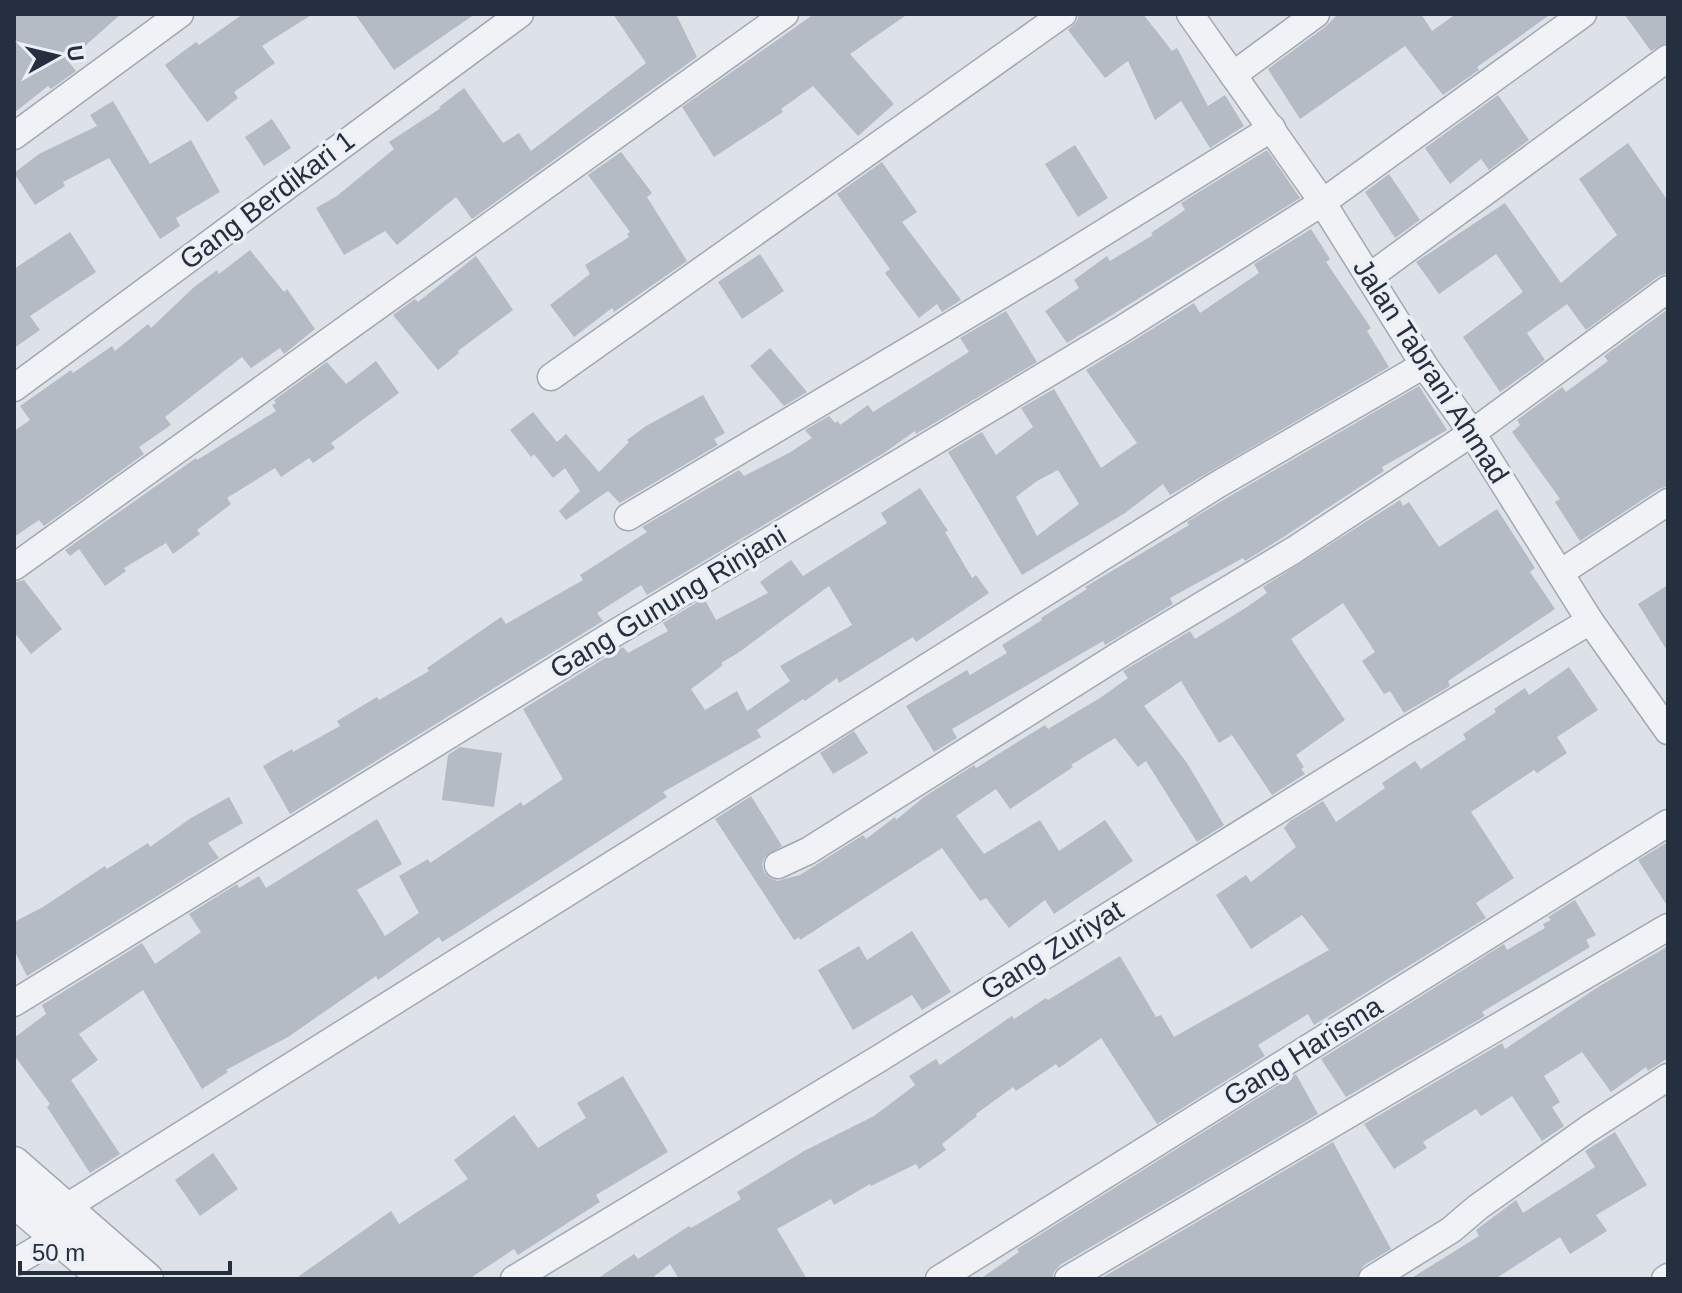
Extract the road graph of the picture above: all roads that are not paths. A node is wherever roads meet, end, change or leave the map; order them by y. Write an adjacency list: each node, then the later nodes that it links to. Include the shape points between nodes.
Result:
1 (180, 14): 11 (street)
2 (520, 14): 17 (street, Gang Berdikari 1)
3 (785, 14): 21 (street)
4 (1063, 14): 16 (street)
5 (1190, 14): 9 (street, Jalan Tabrani Ahmad)
6 (1316, 14): 9 (street)
7 (1583, 14): 12 (street, Gang Gunung Rinjani)
8 (1668, 58): 13 (street)
9 (1233, 75): 10 (street, Jalan Tabrani Ahmad)
10 (1272, 128): 12 (street, Jalan Tabrani Ahmad); 20 (street)
11 (14, 136)
12 (1323, 202): 13 (street, Jalan Tabrani Ahmad); 28 (street, Gang Gunung Rinjani)
13 (1369, 277): 15 (street, Jalan Tabrani Ahmad)
14 (1668, 289): 18 (street)
15 (1424, 365): 18 (street, Jalan Tabrani Ahmad); 32 (street, via 1217,485)
16 (551, 377)
17 (14, 388)
18 (1472, 433): 22 (street, Jalan Tabrani Ahmad); 26 (street, via 1294,550)
19 (1668, 502): 22 (street)
20 (628, 517)
21 (14, 567)
22 (1560, 573): 23 (street, Jalan Tabrani Ahmad)
23 (1590, 621): 24 (street, Jalan Tabrani Ahmad); 36 (street, Gang Zuriyat)
24 (1668, 731)
25 (1668, 823): 37 (street, Gang Harisma)
26 (778, 865)
27 (1668, 927): 38 (street)
28 (14, 1003)
29 (1668, 1077): 39 (street, via 1451,1230)
30 (14, 1163): 32 (street)
31 (14, 1201): 32 (street)
32 (62, 1223): 33 (street); 34 (street); 35 (street)
33 (14, 1263)
34 (106, 1279)
35 (147, 1279)
36 (514, 1279)
37 (939, 1279)
38 (1068, 1279)
39 (1372, 1279)

